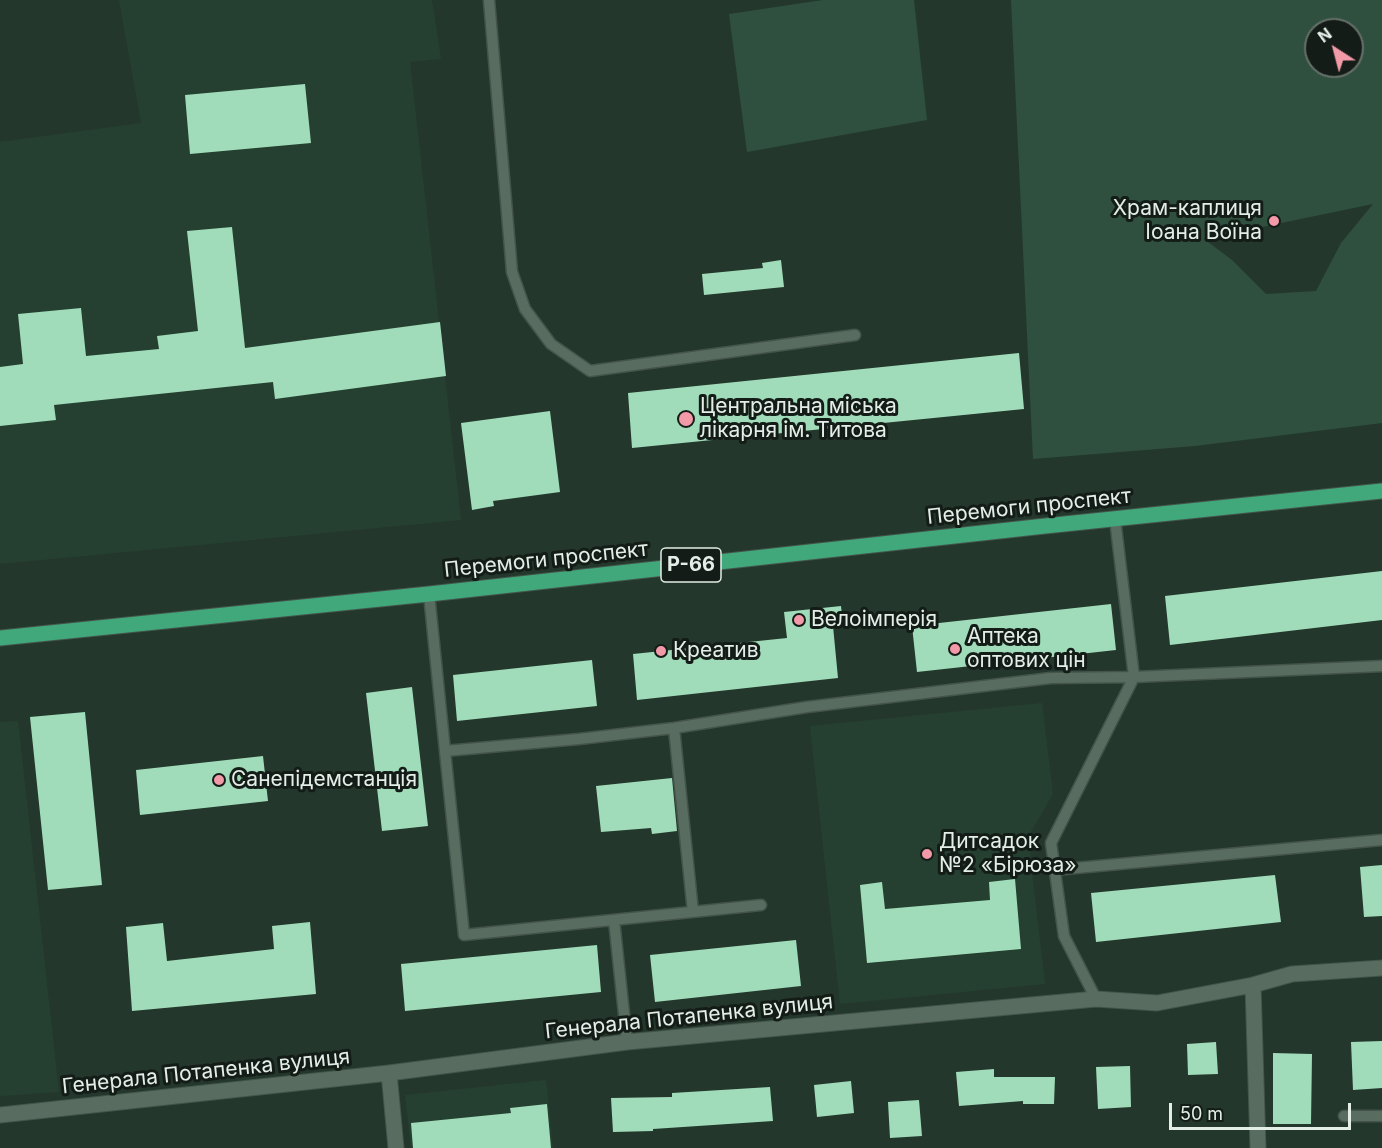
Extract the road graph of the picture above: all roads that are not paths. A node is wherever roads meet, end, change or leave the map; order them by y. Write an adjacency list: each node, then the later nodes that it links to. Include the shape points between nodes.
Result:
1 (489, 0): 2 (lane, via 512,272 525,309 551,344 590,371)
2 (855, 335)
3 (1382, 491): 4 (main road, Перемоги проспект / Р-66)
4 (1115, 519): 5 (main road, Перемоги проспект / Р-66); 8 (lane)
5 (429, 594): 6 (main road, Перемоги проспект / Р-66); 10 (lane)
6 (0, 638)
7 (1382, 666): 8 (lane)
8 (1134, 677): 9 (lane, via 1051,678 807,707); 12 (lane, via 1051,843)
9 (674, 728): 10 (lane); 14 (lane)
10 (446, 751): 15 (lane, via 464,935)
11 (1382, 840): 12 (lane)
12 (1054, 870): 18 (lane, via 1064,936)
13 (761, 905): 14 (lane)
14 (693, 912): 15 (lane)
15 (614, 920): 19 (lane)
16 (1382, 968): 17 (street, Генерала Потапенка вулиця, via 1292,974)
17 (1253, 985): 18 (street, Генерала Потапенка вулиця, via 1157,1003); 25 (street)
18 (1096, 999): 19 (street, Генерала Потапенка вулиця)
19 (627, 1042): 20 (street, Генерала Потапенка вулиця)
20 (389, 1073): 21 (street, Генерала Потапенка вулиця); 24 (street)
21 (0, 1115)
22 (1344, 1116): 23 (lane)
23 (1382, 1116)
24 (396, 1148)
25 (1258, 1148)

